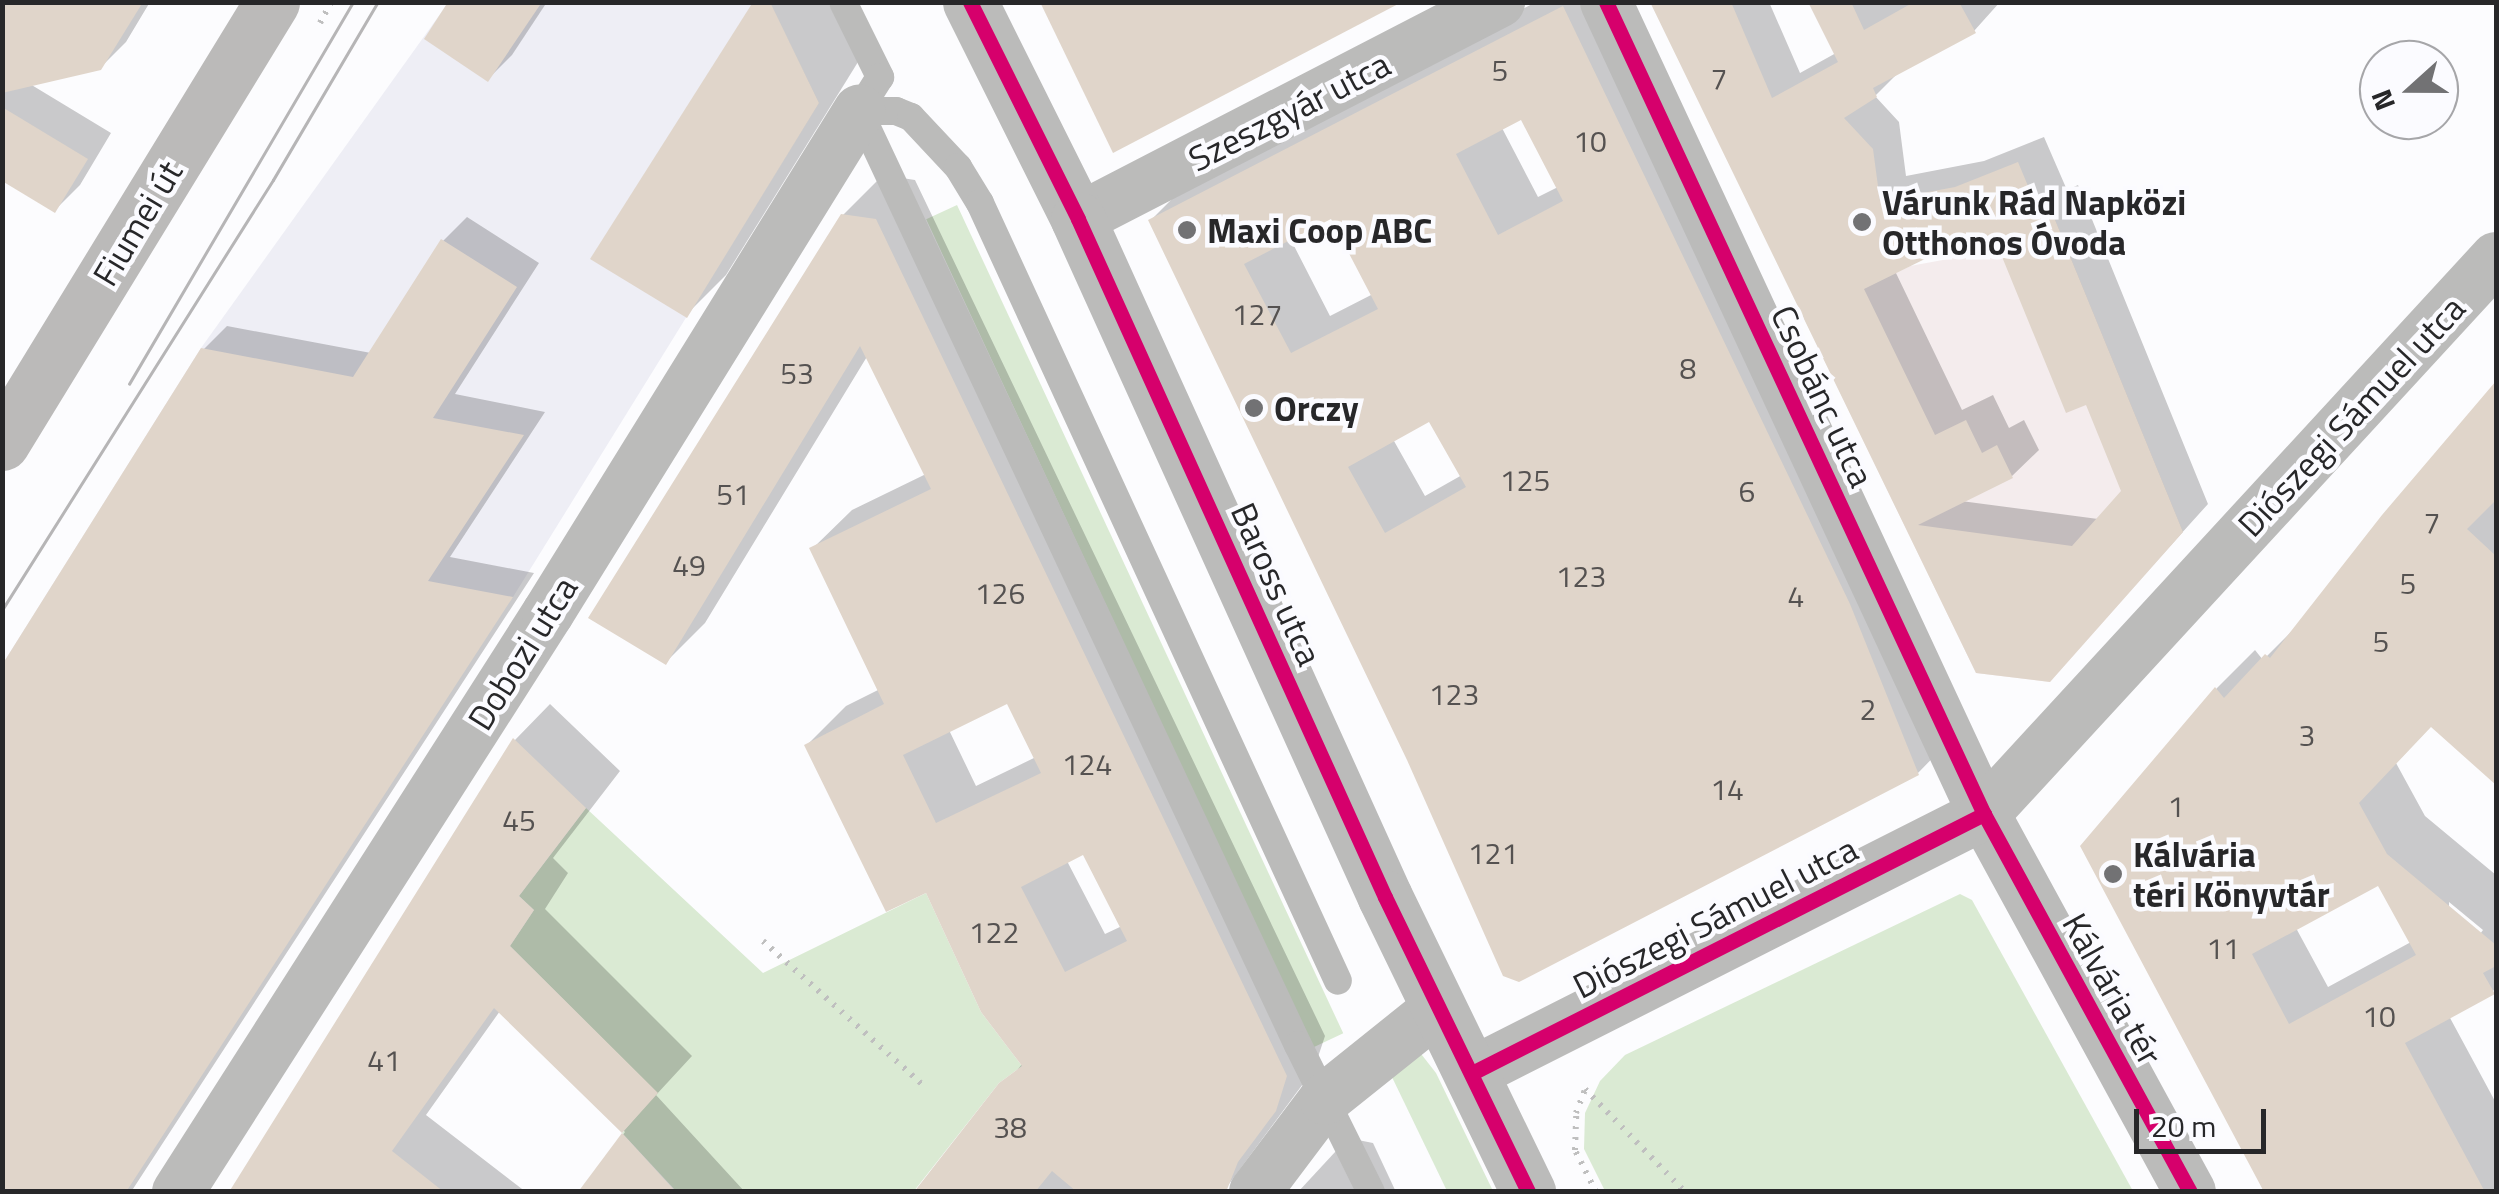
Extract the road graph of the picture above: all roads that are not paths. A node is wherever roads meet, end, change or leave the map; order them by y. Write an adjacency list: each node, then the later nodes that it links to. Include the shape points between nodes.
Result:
1 (843, 2): 6 (lane, via 880,78)
2 (970, 2): 7 (street, Baross utca)
3 (1499, 2): 7 (street, Szeszgyár utca)
4 (1606, 2): 10 (street, Csobánc utca)
5 (295, 14): 9 (main road, Fiumei út)
6 (859, 111): 11 (lane, via 911,117 958,167 980,203); 14 (lane); 15 (street, Dobozi utca)
7 (1078, 219): 12 (street, Baross utca)
8 (2496, 258): 10 (street, Diószegi Sámuel utca)
9 (2, 443)
10 (1984, 814): 13 (street, Diószegi Sámuel utca); 19 (street, Kálvária tér)
11 (1338, 981)
12 (1440, 1007): 13 (street, Baross utca); 14 (street)
13 (1472, 1073): 18 (street, Baross utca)
14 (1325, 1098): 16 (street); 17 (lane)
15 (178, 1192)
16 (1255, 1192)
17 (1371, 1192)
18 (1528, 1192)
19 (2190, 1192)

